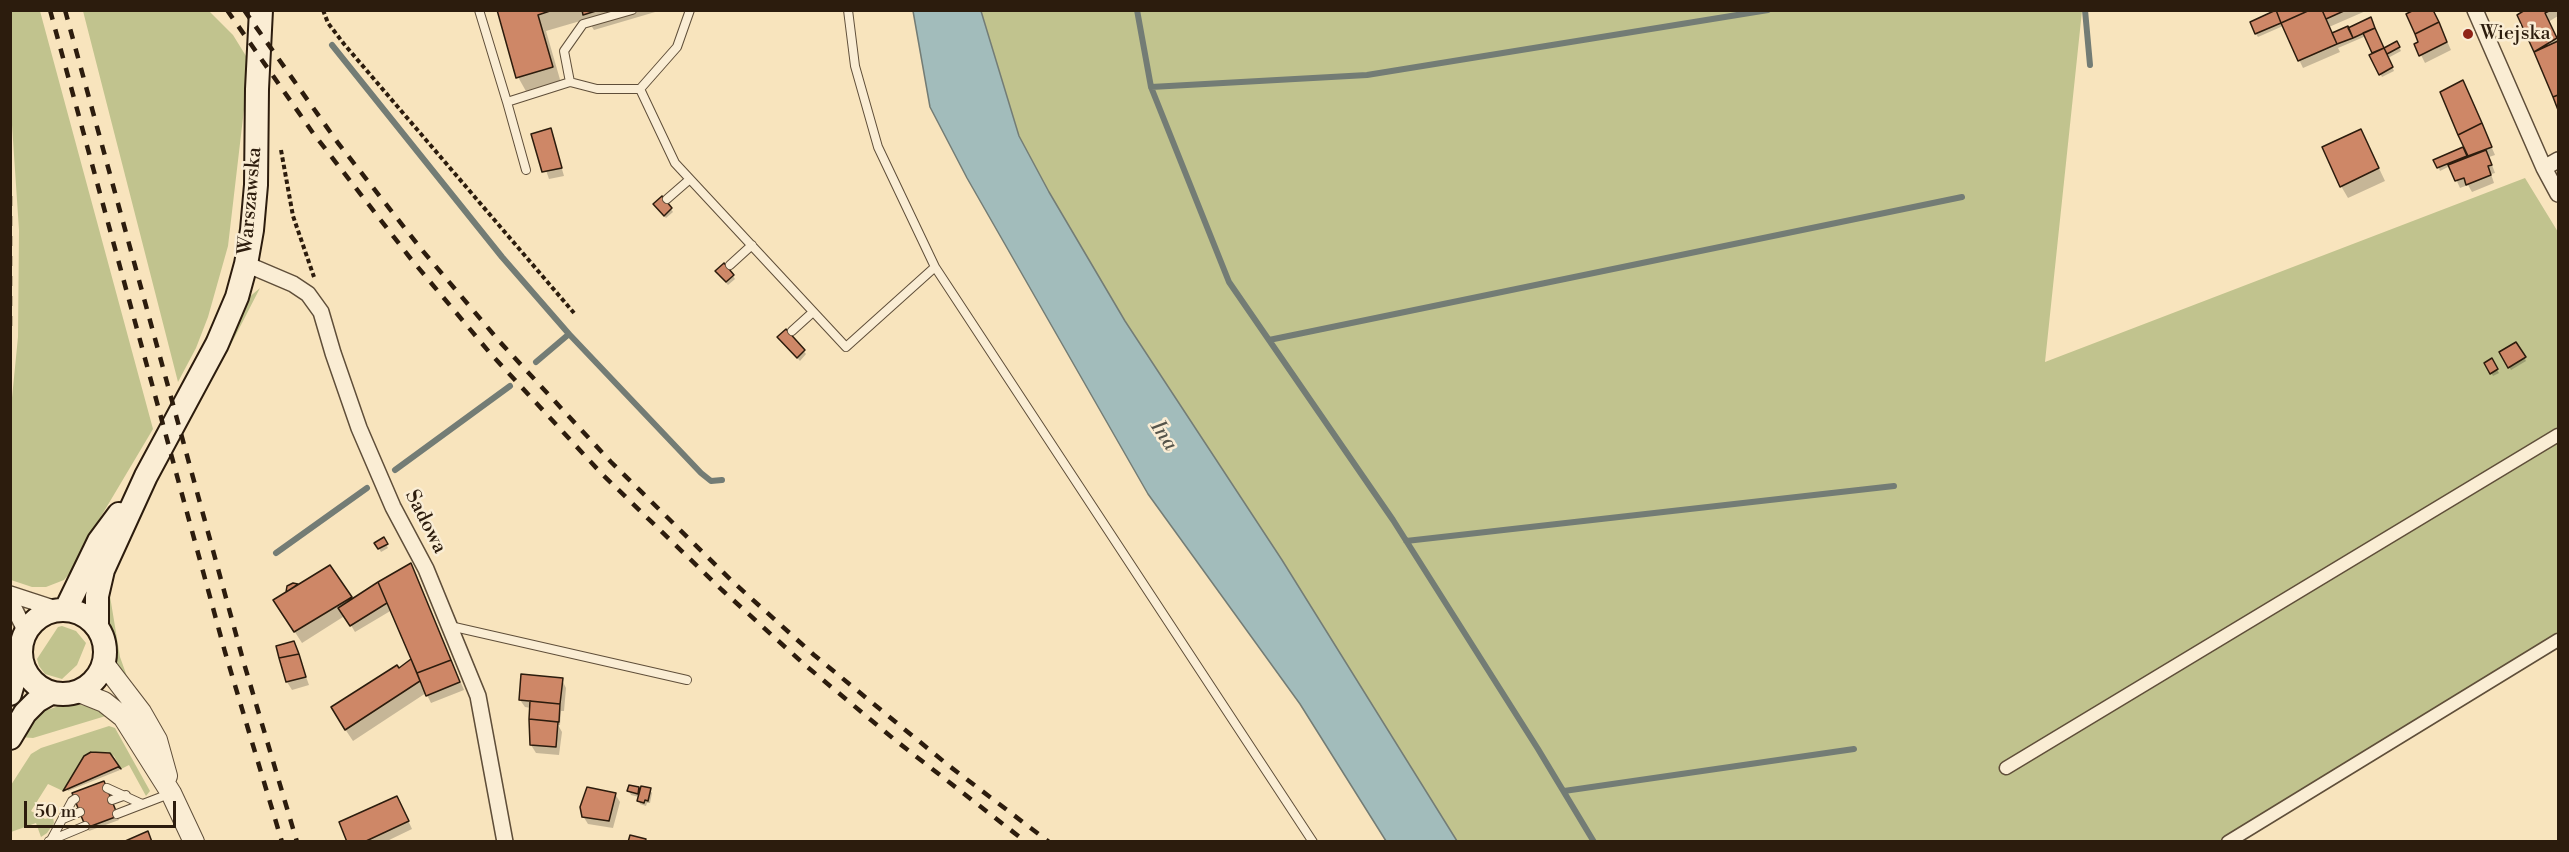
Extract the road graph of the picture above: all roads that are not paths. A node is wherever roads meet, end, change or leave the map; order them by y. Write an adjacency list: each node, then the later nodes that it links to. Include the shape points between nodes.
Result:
1 (261, 10): 17 (main road, Warszawska, via 256,184)
2 (479, 10): 9 (lane)
3 (632, 10): 7 (lane, via 583,24 564,51)
4 (690, 10): 8 (lane, via 677,47)
5 (848, 10): 19 (lane, via 855,66 878,147)
6 (2475, 10): 11 (street)
7 (570, 82): 8 (lane, via 597,89); 9 (lane)
8 (640, 89): 13 (lane, via 675,163)
9 (507, 102): 12 (lane)
10 (2559, 160): 11 (street)
11 (2544, 168): 14 (street)
12 (526, 170)
13 (690, 178): 15 (lane); 16 (lane)
14 (2559, 194)
15 (667, 199)
16 (752, 245): 18 (lane); 20 (lane)
17 (246, 264): 23 (main road, Warszawska, via 217,344); 28 (street, Sadowa, via 293,284 308,294 321,312 359,428)
18 (730, 265)
19 (935, 267): 20 (lane, via 846,347); 52 (lane)
20 (813, 312): 21 (lane)
21 (792, 331)
22 (2559, 435): 38 (street)
23 (146, 476): 26 (main road, Warszawska, via 99,541); 27 (main road, Warszawska, via 100,578)
24 (10, 594): 26 (street)
25 (10, 600): 29 (street)
26 (63, 609): 27 (main road, via 79,612); 29 (main road, via 40,616)
27 (97, 624): 32 (main road, via 105,645)
28 (450, 626): 33 (lane); 51 (street, Sadowa, via 478,696)
29 (26, 632): 31 (main road)
30 (2559, 640): 53 (street)
31 (21, 655): 35 (main road, via 29,677); 36 (main road)
32 (105, 665): 34 (main road, via 91,684); 40 (street, via 157,740)
33 (687, 680)
34 (79, 692): 35 (main road); 40 (street, via 104,702 123,717)
35 (51, 693): 37 (main road, via 26,713)
36 (10, 694)
37 (10, 738)
38 (2006, 768)
39 (107, 788): 41 (lane)
40 (171, 793): 44 (lane); 50 (street)
41 (126, 795): 43 (lane); 44 (lane)
42 (75, 800): 47 (lane)
43 (112, 800)
44 (142, 804): 46 (lane)
45 (80, 812): 47 (lane)
46 (117, 814)
47 (63, 819): 49 (lane)
48 (85, 826): 49 (lane)
49 (49, 841)
50 (194, 842)
51 (505, 842)
52 (1313, 842)
53 (2228, 842)

